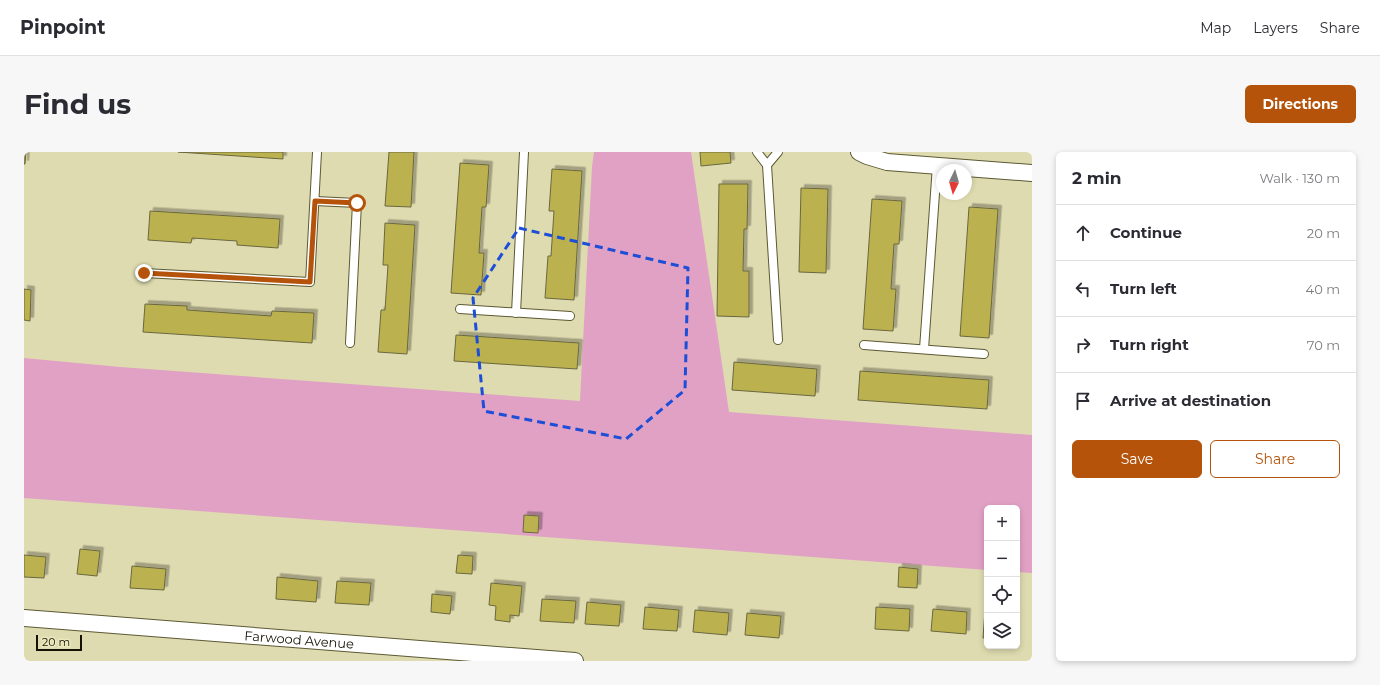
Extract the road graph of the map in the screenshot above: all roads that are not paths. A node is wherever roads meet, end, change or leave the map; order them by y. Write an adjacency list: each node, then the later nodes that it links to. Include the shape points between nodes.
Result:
1 (317, 152): 11 (lane)
2 (524, 152): 14 (lane)
3 (757, 152): 6 (lane)
4 (778, 152): 6 (lane)
5 (859, 152): 7 (street, via 887,162)
6 (767, 164): 16 (lane)
7 (936, 165)
8 (972, 168): 9 (street)
9 (1032, 173)
10 (936, 179): 19 (lane)
11 (315, 201): 12 (lane, via 310,282); 17 (lane, via 357,203)
12 (144, 273)
13 (460, 309): 14 (lane)
14 (516, 313): 15 (lane)
15 (570, 316)
16 (778, 340)
17 (350, 343)
18 (864, 345): 19 (lane)
19 (924, 349): 20 (lane)
20 (984, 354)
21 (24, 618): 22 (street, Farwood Avenue)
22 (575, 661)

